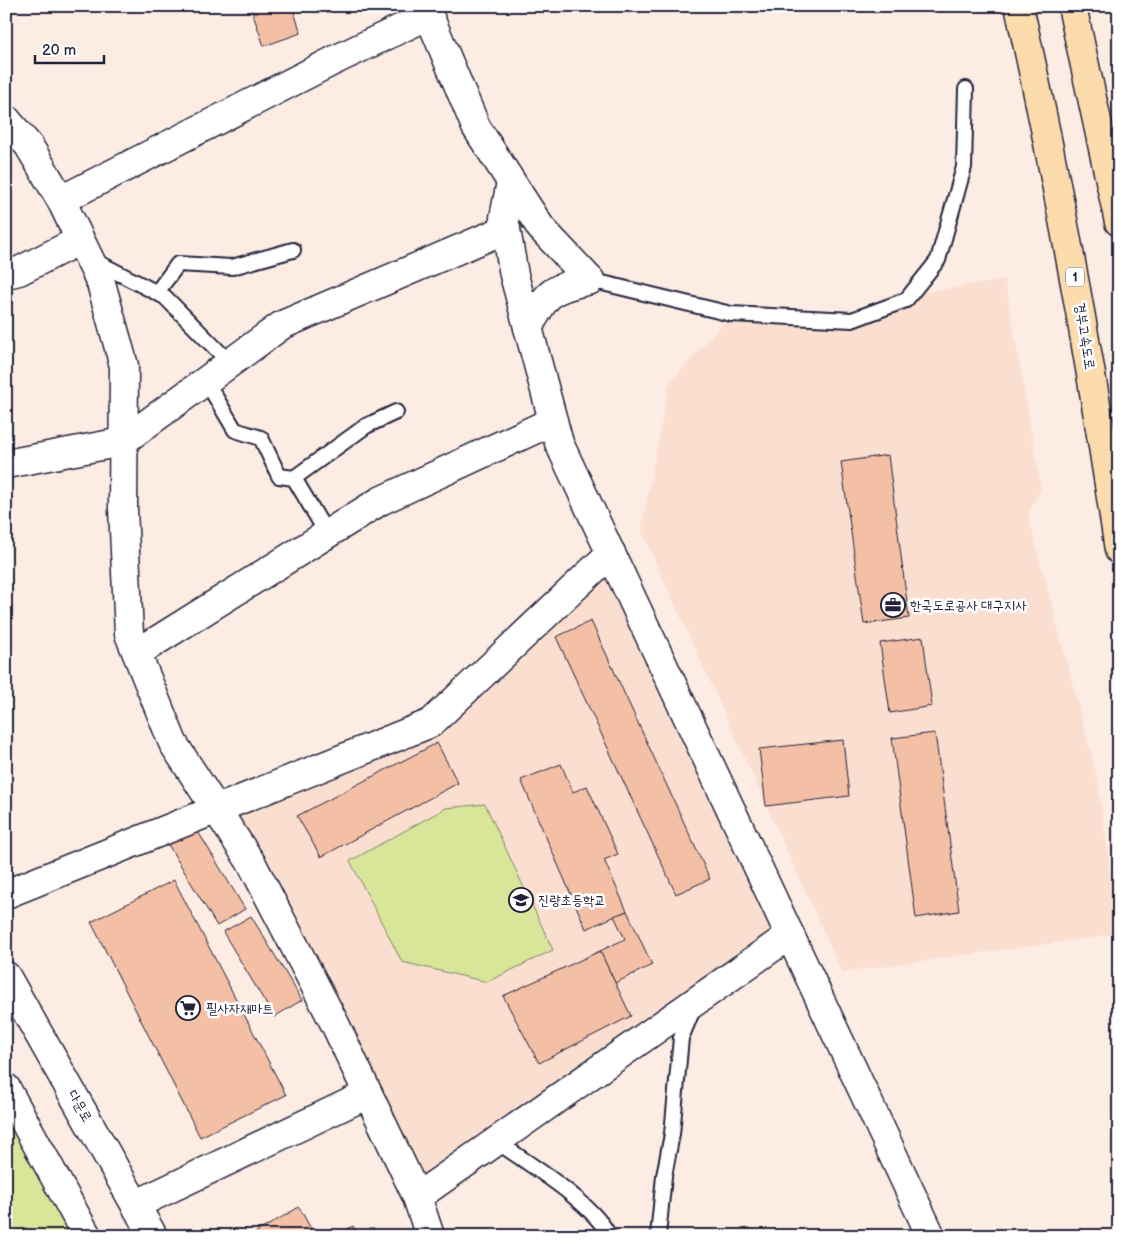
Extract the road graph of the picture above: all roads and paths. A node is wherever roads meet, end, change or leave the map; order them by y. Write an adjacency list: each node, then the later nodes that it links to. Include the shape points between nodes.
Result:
1 (1019, 6): 26 (highway, 경부고속도로 / 1, via 1075,277)
2 (1072, 6): 6 (highway)
3 (1080, 6): 6 (highway)
4 (427, 11): 8 (street, via 476,127); 9 (street)
5 (966, 89): 15 (lane, via 964,167 938,260 906,300 852,320 731,314)
6 (1092, 96): 10 (highway)
7 (6, 120): 9 (street, via 29,146)
8 (511, 182): 11 (street, via 504,218); 15 (street, via 541,228)
9 (61, 200): 12 (street)
10 (1119, 222)
11 (506, 229): 17 (street); 18 (street, via 282,325)
12 (84, 248): 14 (street); 16 (lane); 22 (street, via 101,283 124,366)
13 (293, 250): 16 (lane, via 232,267 178,264)
14 (6, 274)
15 (590, 280): 17 (street, via 564,286 546,297)
16 (157, 292): 18 (lane)
17 (528, 328): 21 (street)
18 (230, 363): 19 (street)
19 (206, 381): 22 (street); 24 (lane, via 235,430 261,438 279,476)
20 (396, 412): 24 (lane, via 366,426)
21 (553, 422): 25 (street, via 380,501); 27 (street, via 559,443)
22 (122, 442): 23 (street); 28 (street, via 129,634)
23 (6, 464)
24 (294, 478): 25 (lane)
25 (327, 534): 28 (street)
26 (1119, 550)
27 (611, 553): 29 (street, via 431,723); 31 (street)
28 (137, 653): 29 (street, via 173,743)
29 (216, 809): 30 (street); 35 (street, via 252,864)
30 (6, 894)
31 (790, 935): 33 (street); 44 (street)
32 (6, 976): 38 (street, 다문로)
33 (698, 1000): 36 (street); 43 (lane, via 681,1038)
34 (6, 1088): 39 (street)
35 (368, 1094): 37 (street); 38 (street)
36 (496, 1141): 37 (street); 42 (lane, via 567,1190 605,1227)
37 (417, 1197): 41 (street)
38 (137, 1204): 40 (street, 다문로)
39 (87, 1236)
40 (153, 1236)
41 (430, 1236)
42 (609, 1236)
43 (658, 1236)
44 (931, 1236)

